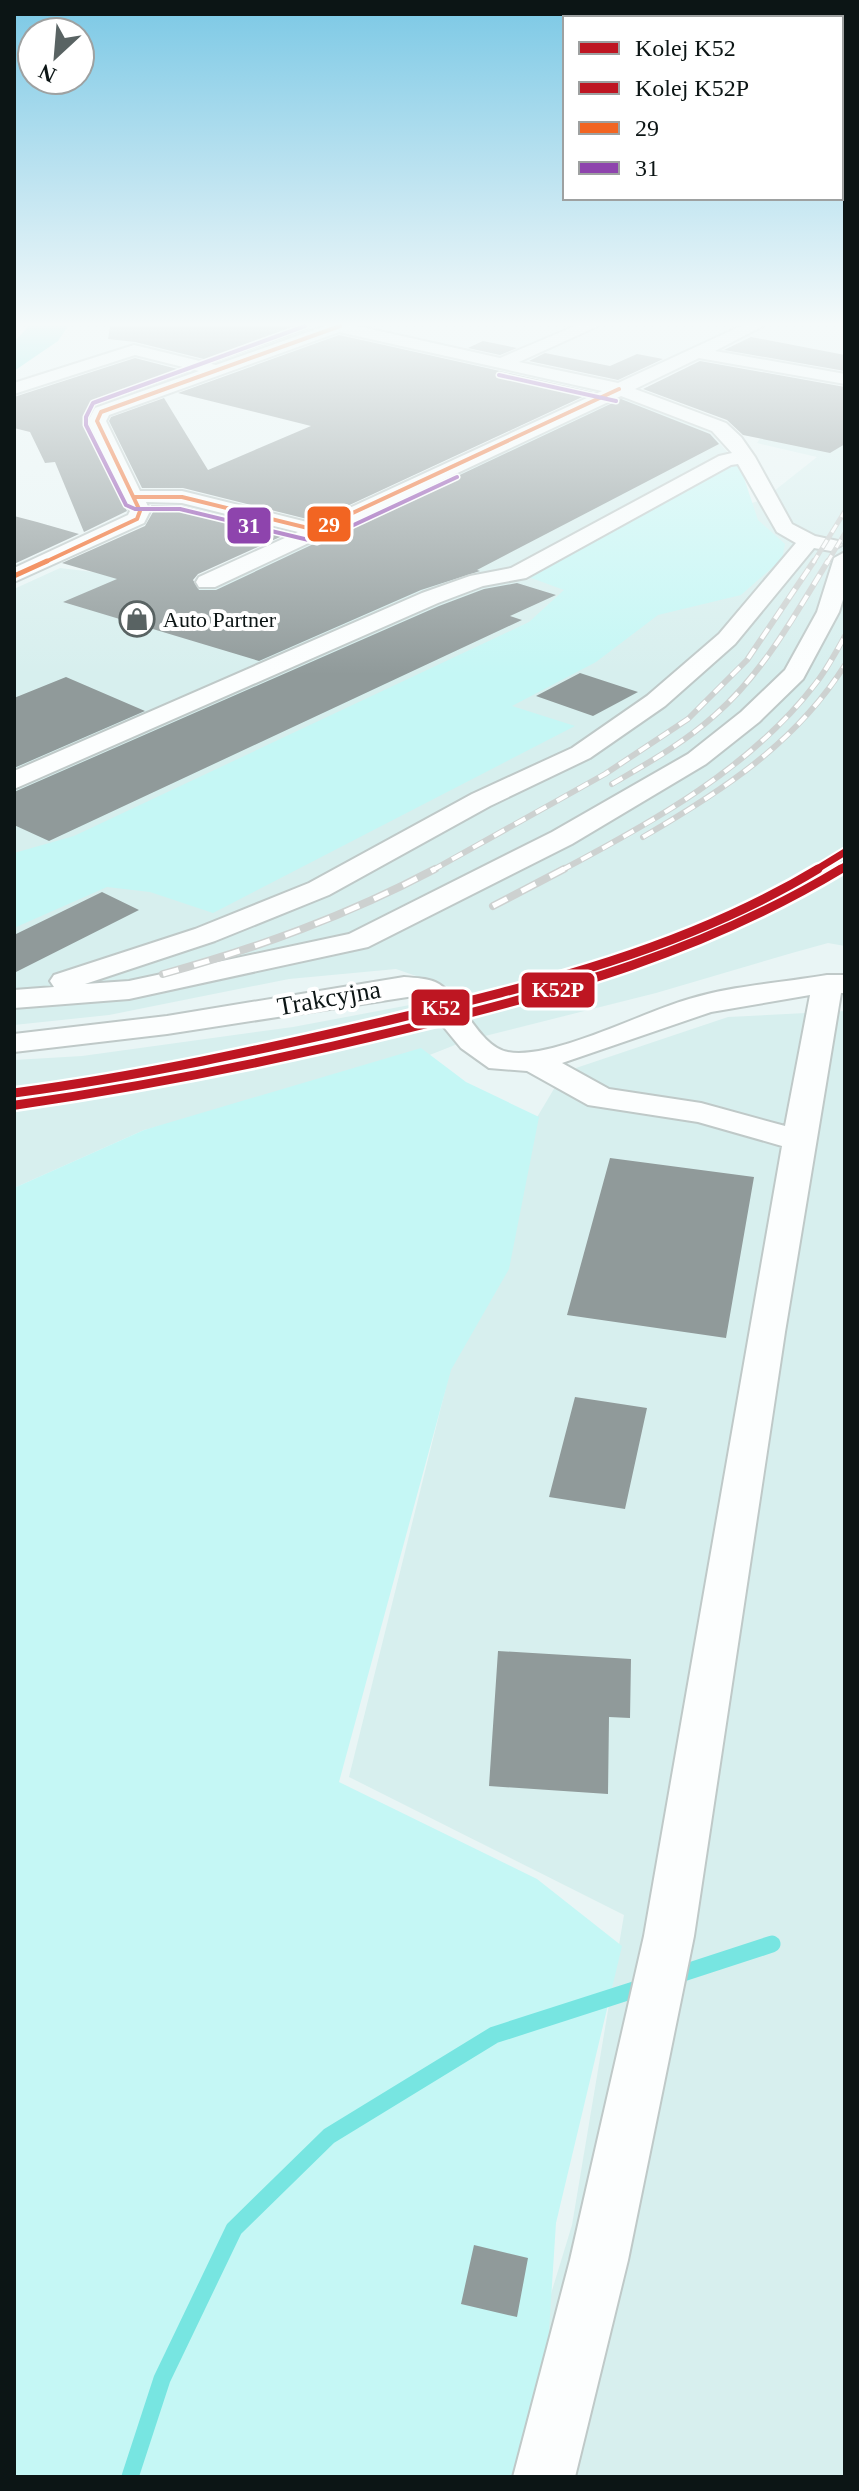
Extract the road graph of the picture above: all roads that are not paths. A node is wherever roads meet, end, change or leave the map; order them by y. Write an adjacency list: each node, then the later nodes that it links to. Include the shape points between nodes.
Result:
1 (109, 442): 5 (street)
2 (505, 442): 6 (street)
3 (735, 442): 4 (street)
4 (745, 457): 7 (street, via 777,521); 12 (street, via 726,460 518,573 430,598)
5 (135, 497): 6 (street, via 182,497); 10 (street, via 137,519)
6 (316, 530): 11 (street)
7 (809, 541): 8 (street); 15 (street, via 727,639 656,701 581,753 481,800 319,889 205,935)
8 (845, 547)
9 (845, 558): 14 (street, via 828,612 795,674 697,759 562,838 358,941)
10 (14, 576)
11 (207, 582)
12 (14, 781)
13 (836, 984): 19 (street, Trakcyjna, via 800,985 699,1005); 20 (street)
14 (135, 988): 15 (street); 16 (street)
15 (14, 999)
16 (156, 1026): 17 (street, Trakcyjna); 19 (street, Trakcyjna, via 420,987 431,992 486,1054 500,1061)
17 (29, 1042): 18 (street, Trakcyjna)
18 (14, 1058)
19 (534, 1061): 20 (street, via 600,1098 701,1113)
20 (800, 1141): 21 (street, via 669,1936 599,2260)
21 (544, 2477)

